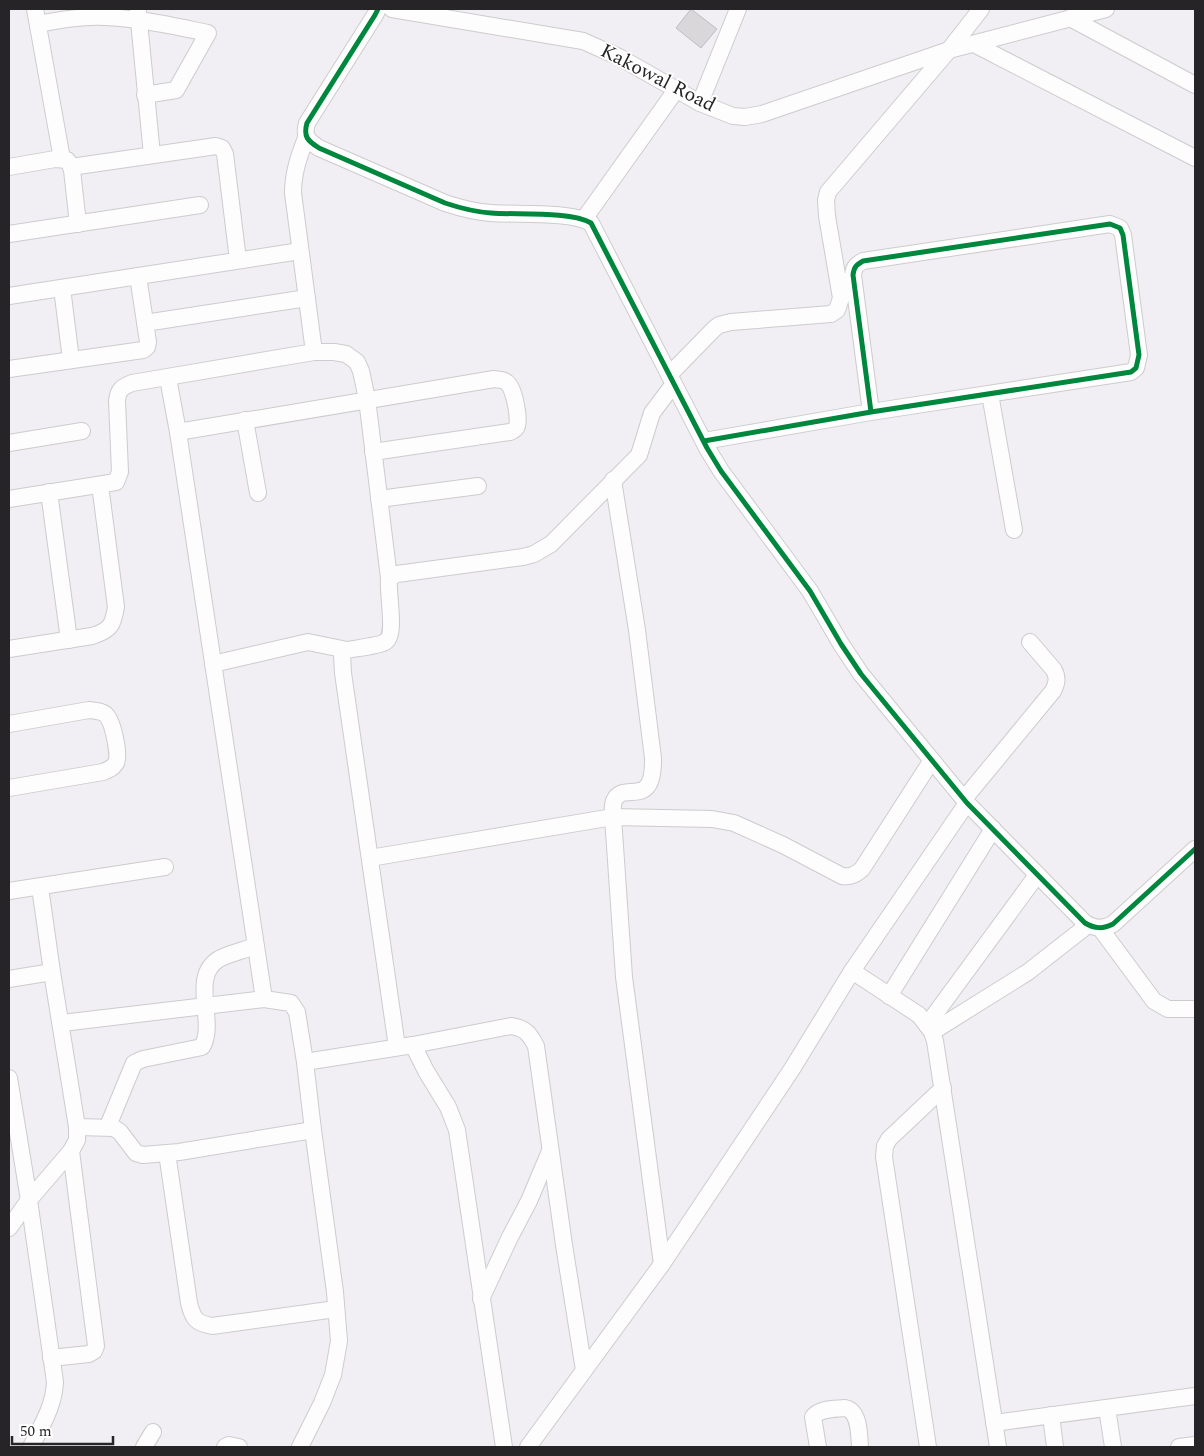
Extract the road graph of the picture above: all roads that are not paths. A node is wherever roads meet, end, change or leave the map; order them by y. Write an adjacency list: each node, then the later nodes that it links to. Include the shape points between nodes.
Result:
1 (378, 9): 15 (street, via 307,123)
2 (394, 9): 12 (street, Kakowal Road, via 583,42 619,57)
3 (738, 9): 14 (street)
4 (981, 9): 10 (street)
5 (1106, 9): 8 (street, Kakowal Road)
6 (138, 14): 7 (street, via 64,19); 13 (street); 13 (street, via 208,33 176,90)
7 (37, 16): 18 (street)
8 (1070, 18): 9 (street, Kakowal Road); 11 (street)
9 (974, 44): 10 (street, Kakowal Road); 17 (street)
10 (949, 50): 14 (street, Kakowal Road, via 762,114 733,116); 35 (street, via 828,192 826,200 841,298 837,310 831,314 719,325)
11 (1195, 85)
12 (676, 90): 14 (street, Kakowal Road); 21 (street)
13 (145, 95): 16 (street)
14 (700, 103)
15 (306, 138): 21 (street, via 319,148 464,209); 24 (street, via 293,181)
16 (152, 155): 18 (street); 25 (street, via 216,146 222,148)
17 (1195, 158)
18 (66, 163): 19 (street); 22 (street)
19 (9, 167)
20 (200, 205): 22 (street)
21 (584, 219): 35 (street, via 595,230)
22 (78, 224): 23 (street)
23 (9, 234)
24 (300, 251): 25 (street); 29 (street)
25 (238, 260): 26 (street)
26 (138, 276): 27 (street); 30 (street)
27 (62, 288): 28 (street); 32 (street)
28 (9, 296)
29 (307, 298): 30 (street); 31 (street)
30 (145, 323): 32 (street, via 148,342 143,350)
31 (314, 352): 34 (street); 37 (street, via 346,354 357,362)
32 (71, 360): 33 (street)
33 (9, 369)
34 (168, 378): 41 (street); 46 (street, via 132,383 118,392 120,472 116,482)
35 (671, 380): 42 (street); 45 (street, via 652,413 639,455)
36 (990, 394): 38 (street); 38 (street, via 1131,372 1136,368 1139,355 1120,228 1110,224 858,264 853,275); 52 (street)
37 (367, 400): 39 (street); 44 (street); 44 (street, via 503,380 510,385 518,412 516,428 510,432)
38 (871, 412): 42 (street)
39 (246, 420): 41 (street); 49 (street)
40 (82, 431): 43 (street)
41 (178, 432): 58 (street)
42 (704, 441): 60 (street, via 721,471 810,591 861,674)
43 (9, 443)
44 (373, 452): 51 (street)
45 (613, 480): 53 (street, via 551,544 534,554 396,574); 63 (street, via 637,630 654,774 644,790 616,796)
46 (100, 485): 48 (street); 54 (street, via 116,607 113,623 105,632)
47 (478, 486): 51 (street)
48 (49, 492): 50 (street); 54 (street)
49 (258, 493)
50 (9, 498)
51 (379, 499): 53 (street)
52 (1014, 530)
53 (389, 578): 57 (street, via 390,637 385,642)
54 (69, 640): 56 (street)
55 (1030, 642): 62 (street, via 1054,670 1056,685)
56 (9, 649)
57 (347, 650): 58 (street, via 308,642); 66 (street, via 342,654 342,662)
58 (213, 664): 72 (street)
59 (9, 724): 61 (street, via 99,711 107,715 112,724 117,754 112,768 103,772)
60 (932, 760): 62 (street); 63 (street, via 862,869 849,877 734,823 712,819)
61 (9, 788)
62 (965, 801): 64 (street); 73 (street)
63 (613, 817): 66 (street); 95 (street, via 624,977)
64 (992, 829): 68 (street); 76 (street)
65 (1195, 849): 71 (street, via 1113,924 1107,928)
66 (370, 858): 83 (street)
67 (165, 867): 69 (street)
68 (1038, 875): 71 (street, via 1084,923); 81 (street)
69 (40, 887): 70 (street); 74 (street)
70 (9, 891)
71 (1094, 927): 79 (street, via 1154,1001 1168,1009); 81 (street, via 1028,972)
72 (255, 946): 77 (street); 78 (street, via 213,963 204,979)
73 (852, 971): 76 (street); 95 (street, via 792,1069)
74 (52, 972): 75 (street); 80 (street)
75 (9, 979)
76 (889, 996): 81 (street, via 919,1014)
77 (264, 999): 78 (street); 84 (street, via 291,1003 296,1012)
78 (206, 1005): 80 (street); 87 (street, via 207,1032 202,1047 134,1063)
79 (1195, 1009)
80 (62, 1023): 88 (street)
81 (929, 1029): 86 (street)
82 (413, 1045): 83 (street); 91 (street, via 511,1026 529,1032 536,1046); 96 (street, via 448,1107 457,1130)
83 (397, 1047): 84 (street)
84 (306, 1062): 89 (street)
85 (9, 1078): 93 (street)
86 (943, 1088): 103 (street); 115 (street, via 888,1139 884,1152)
87 (108, 1126): 88 (street); 92 (street, via 120,1132 136,1153 143,1156)
88 (77, 1127): 90 (street, via 77,1140)
89 (313, 1130): 92 (street); 97 (street)
90 (71, 1151): 93 (street); 98 (street, via 96,1346 89,1354)
91 (550, 1151): 96 (street); 99 (street)
92 (167, 1154): 97 (street, via 192,1316 201,1324 212,1326)
93 (29, 1200): 94 (street); 98 (street)
94 (9, 1228)
95 (662, 1264): 99 (street)
96 (481, 1299): 111 (street)
97 (336, 1309): 110 (street, via 338,1341 333,1375)
98 (51, 1358): 106 (street, via 54,1396)
99 (584, 1370): 112 (street)
100 (1195, 1396): 101 (street)
101 (1107, 1408): 102 (street); 118 (street)
102 (1051, 1415): 103 (street); 117 (street)
103 (994, 1423): 116 (street)
104 (153, 1432): 107 (street)
105 (1195, 1445): 119 (street)
106 (30, 1447)
107 (144, 1447)
108 (225, 1447): 109 (street, via 229,1444)
109 (239, 1447)
110 (300, 1447)
111 (504, 1447)
112 (528, 1447)
113 (818, 1447): 114 (street, via 814,1414 845,1408 855,1415)
114 (860, 1447)
115 (928, 1447)
116 (998, 1447)
117 (1055, 1447)
118 (1112, 1447)
119 (1179, 1447)

